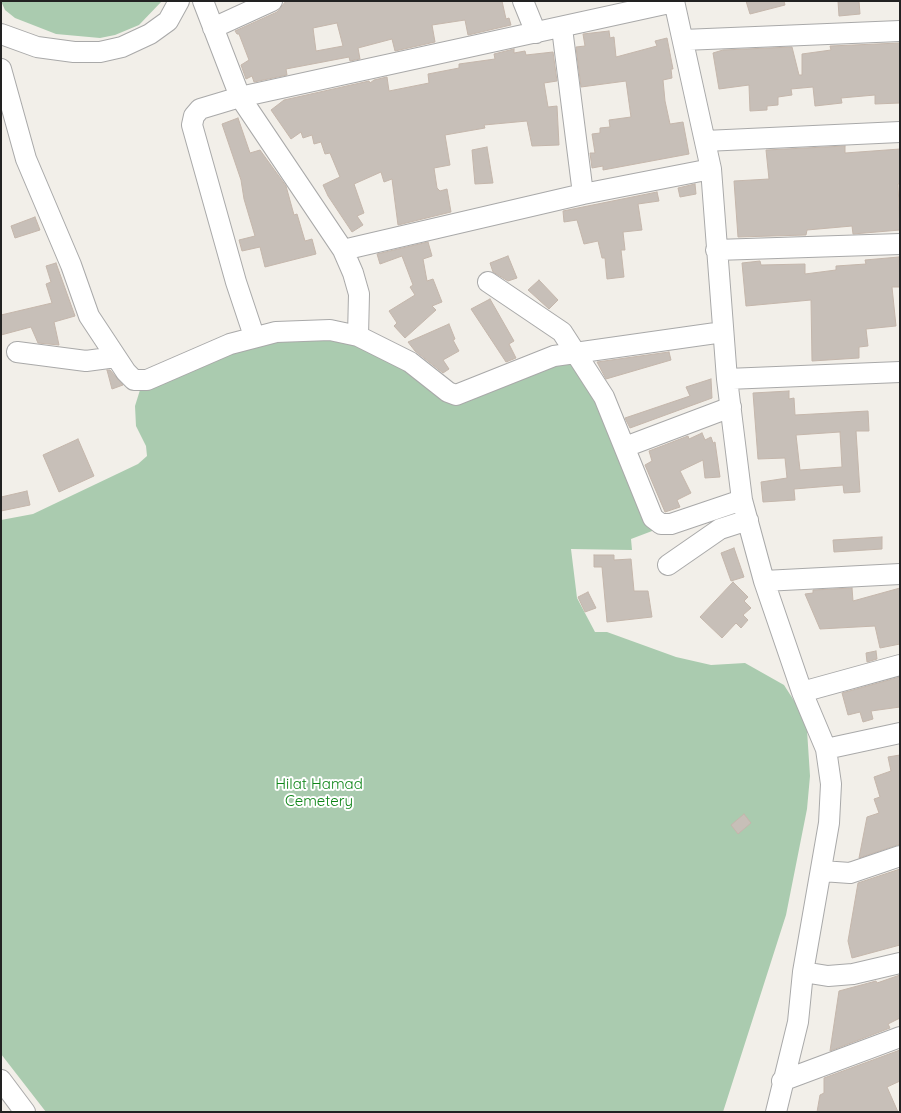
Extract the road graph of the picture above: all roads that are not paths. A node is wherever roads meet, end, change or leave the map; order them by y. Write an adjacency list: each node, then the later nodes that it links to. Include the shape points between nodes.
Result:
1 (179, 1): 10 (street, via 168,21 150,34 122,47 100,52 37,47)
2 (203, 1): 6 (street)
3 (272, 1): 6 (street)
4 (523, 1): 9 (street)
5 (674, 2): 7 (street); 11 (street)
6 (213, 28): 13 (street)
7 (562, 28): 9 (street); 18 (street)
8 (900, 30): 11 (street)
9 (536, 33): 13 (street)
10 (1, 34)
11 (683, 40): 16 (street)
12 (1, 69): 14 (street)
13 (240, 97): 20 (street); 24 (street, via 200,109 192,125)
14 (5, 101): 28 (street, via 89,316)
15 (900, 132): 16 (street)
16 (705, 141): 17 (street)
17 (711, 169): 18 (street); 21 (street)
18 (583, 194): 20 (street)
19 (900, 244): 21 (street)
20 (343, 250): 25 (street, via 359,294)
21 (716, 250): 23 (street)
22 (488, 282): 27 (street, via 550,322 562,332)
23 (723, 332): 27 (street); 30 (street)
24 (254, 336): 25 (street, via 303,330 330,330); 28 (street, via 147,380 134,380)
25 (358, 336): 27 (street, via 410,362 456,395 554,356)
26 (17, 352): 28 (street, via 86,361)
27 (576, 353): 32 (street, via 604,397)
28 (116, 357)
29 (900, 372): 30 (street)
30 (727, 379): 31 (street)
31 (731, 407): 32 (street); 33 (street)
32 (625, 447): 33 (street, via 653,518 661,524 671,524)
33 (742, 500): 34 (street)
34 (748, 520): 35 (street, via 720,529); 37 (street)
35 (668, 565)
36 (900, 574): 37 (street)
37 (764, 581): 39 (street)
38 (900, 665): 39 (street)
39 (802, 692): 41 (street)
40 (900, 733): 41 (street)
41 (826, 749): 43 (street, via 831,784)
42 (900, 856): 43 (street, via 850,873)
43 (822, 871): 45 (street)
44 (900, 963): 45 (street, via 853,974 828,976)
45 (803, 972): 48 (street, via 798,1022)
46 (900, 1037): 48 (street)
47 (1, 1080): 49 (street)
48 (782, 1081): 50 (street)
49 (25, 1112)
50 (776, 1112)

